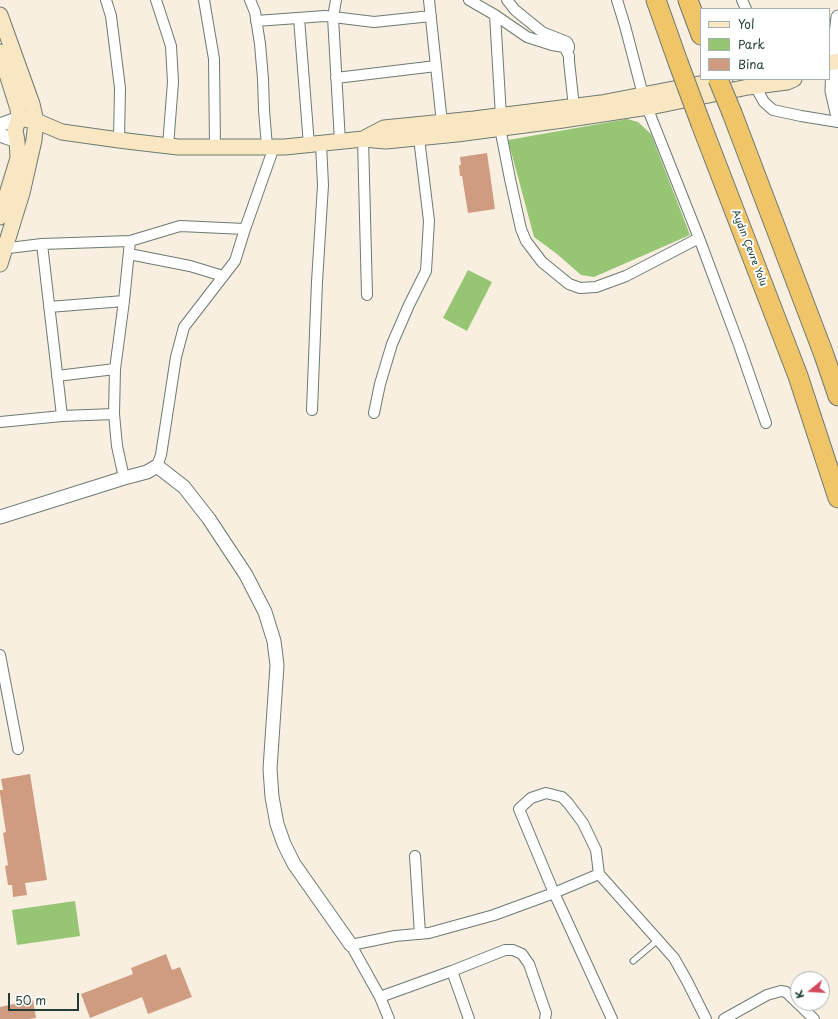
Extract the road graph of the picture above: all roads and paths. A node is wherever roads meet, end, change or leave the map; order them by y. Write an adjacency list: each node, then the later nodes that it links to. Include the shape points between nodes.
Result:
1 (106, 0): 44 (street, via 111,16 120,88)
2 (156, 0): 47 (street, via 171,46 173,82)
3 (204, 0): 48 (street, via 214,59)
4 (250, 0): 18 (street)
5 (336, 0): 15 (street)
6 (429, 0): 14 (street)
7 (470, 0): 13 (street)
8 (507, 0): 21 (street, via 542,32 567,42)
9 (617, 0): 29 (street)
10 (656, 0): 73 (highway, Aydın Çevre Yolu, bridge, via 798,376)
11 (688, 0): 19 (highway)
12 (0, 15): 33 (main road)
13 (495, 15): 21 (street, via 527,37 564,47); 34 (street)
14 (431, 16): 15 (street, via 374,22); 23 (street)
15 (333, 17): 17 (street); 24 (street)
16 (838, 17): 22 (street)
17 (299, 18): 18 (street); 46 (street)
18 (256, 21): 49 (street)
19 (700, 32)
20 (0, 52): 32 (main road)
21 (569, 56): 30 (street)
22 (832, 63): 31 (street, via 832,91)
23 (436, 66): 24 (street); 36 (street)
24 (336, 78): 45 (street)
25 (718, 80): 64 (highway, bridge)
26 (721, 80): 29 (main road)
27 (792, 80): 28 (main road)
28 (755, 86): 29 (main road); 35 (street, via 764,102 773,110)
29 (645, 101): 30 (main road); 34 (main road, via 563,120); 52 (street)
30 (574, 107): 34 (main road)
31 (838, 117)
32 (19, 118): 33 (main road); 37 (street); 42 (main road, via 15,130)
33 (36, 121): 38 (main road); 43 (main road)
34 (501, 122): 36 (main road); 40 (main road); 52 (street, via 510,180 526,241 542,262 569,284 580,288 596,287 626,276)
35 (838, 122)
36 (442, 123): 41 (main road, via 384,128)
37 (0, 126)
38 (62, 132): 43 (main road); 44 (main road)
39 (0, 135): 42 (street)
40 (419, 138): 41 (main road, via 386,141); 66 (street, via 429,221 426,271 392,344)
41 (364, 139): 45 (main road); 59 (street)
42 (17, 140): 43 (main road); 50 (main road, via 18,158)
43 (34, 140): 55 (main road, via 22,193)
44 (119, 140): 47 (main road)
45 (340, 142): 46 (main road)
46 (315, 144): 49 (main road); 65 (street, via 323,185)
47 (168, 146): 48 (main road)
48 (215, 147): 49 (main road)
49 (270, 147): 51 (street)
50 (0, 218)
51 (245, 229): 53 (street, via 180,226); 58 (street, via 235,261)
52 (699, 238): 70 (street)
53 (130, 241): 54 (street); 56 (street)
54 (42, 244): 55 (street); 61 (street)
55 (2, 248): 57 (main road)
56 (129, 254): 58 (street, via 190,266); 60 (street)
57 (0, 264)
58 (223, 276): 71 (street, via 184,327 176,357 161,455)
59 (367, 295)
60 (124, 301): 61 (street); 62 (street)
61 (49, 307): 63 (street)
62 (115, 369): 63 (street); 67 (street)
63 (57, 376): 68 (street)
64 (838, 396)
65 (312, 410)
66 (374, 413)
67 (114, 414): 68 (street); 72 (street)
68 (62, 416): 69 (street)
69 (0, 422)
70 (766, 423)
71 (157, 466): 72 (street, via 147,472); 82 (street, via 184,487 209,519 246,575 265,612 274,641 277,665 270,769 277,824 294,864)
72 (124, 478): 74 (street)
73 (838, 498)
74 (0, 517)
75 (0, 655): 76 (street)
76 (18, 749)
77 (415, 856): 80 (street)
78 (599, 874): 79 (street); 79 (street, via 596,850 583,823 568,803 562,798 546,793 531,798 519,809); 81 (street)
79 (554, 893): 80 (street, via 494,914); 89 (street)
80 (420, 934): 82 (street)
81 (658, 940): 83 (lane); 90 (street, via 674,958)
82 (351, 945): 85 (street)
83 (633, 962)
84 (452, 972): 85 (street); 87 (street); 88 (street, via 506,950 522,954 529,964 546,1012)
85 (380, 997): 86 (street)
86 (389, 1019)
87 (469, 1019)
88 (545, 1019)
89 (612, 1019)
90 (706, 1019)
91 (724, 1019): 92 (street, via 767,995 781,991 786,992)
92 (814, 1019)

